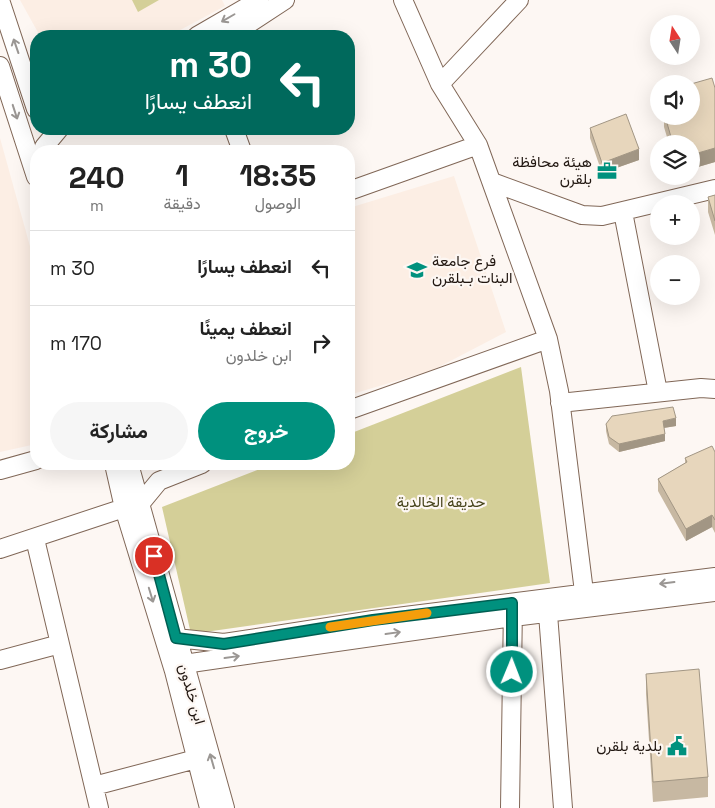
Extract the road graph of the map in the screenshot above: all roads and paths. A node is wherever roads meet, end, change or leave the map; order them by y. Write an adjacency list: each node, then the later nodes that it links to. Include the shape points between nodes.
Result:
1 (285, 0): 7 (street)
2 (403, 0): 9 (street)
3 (519, 0): 9 (street)
4 (255, 1): 6 (street, one-way to 6); 7 (street)
5 (1, 6): 10 (street, one-way to 5)
6 (207, 30)
7 (250, 30)
8 (0, 66): 12 (street, one-way to 12)
9 (440, 84): 11 (street)
10 (30, 87)
11 (478, 146): 13 (street); 14 (street)
12 (30, 158)
13 (492, 182): 16 (street, via 582,215); 17 (street)
14 (355, 189)
15 (715, 189): 16 (street)
16 (623, 212): 19 (street)
17 (548, 339): 20 (street); 21 (street)
18 (715, 389): 19 (street)
19 (658, 392): 20 (street)
20 (560, 403): 32 (street)
21 (355, 408)
22 (30, 462): 23 (street)
23 (0, 470)
24 (117, 470): 27 (street, ابن خلدون)
25 (129, 470): 27 (street, ابن خلدون)
26 (188, 470): 27 (street, via 159,482)
27 (132, 506): 28 (street); 35 (street, ابن خلدون); 39 (street, ابن خلدون, one-way to 39)
28 (35, 539): 29 (street); 36 (street)
29 (0, 549)
30 (715, 577): 32 (street, one-way to 32)
31 (715, 592): 32 (street)
32 (584, 601): 33 (street)
33 (547, 605): 34 (street); 45 (street)
34 (513, 610): 35 (street, via 373,620 224,644); 38 (street, one-way to 34); 44 (street)
35 (176, 638): 38 (street, ابن خلدون)
36 (60, 644): 37 (street); 40 (street)
37 (0, 660)
38 (184, 664): 43 (street, ابن خلدون, one-way to 38)
39 (196, 759): 40 (street); 42 (street, ابن خلدون)
40 (94, 786): 41 (street)
41 (99, 808)
42 (209, 808)
43 (225, 808)
44 (510, 808)
45 (563, 808)

